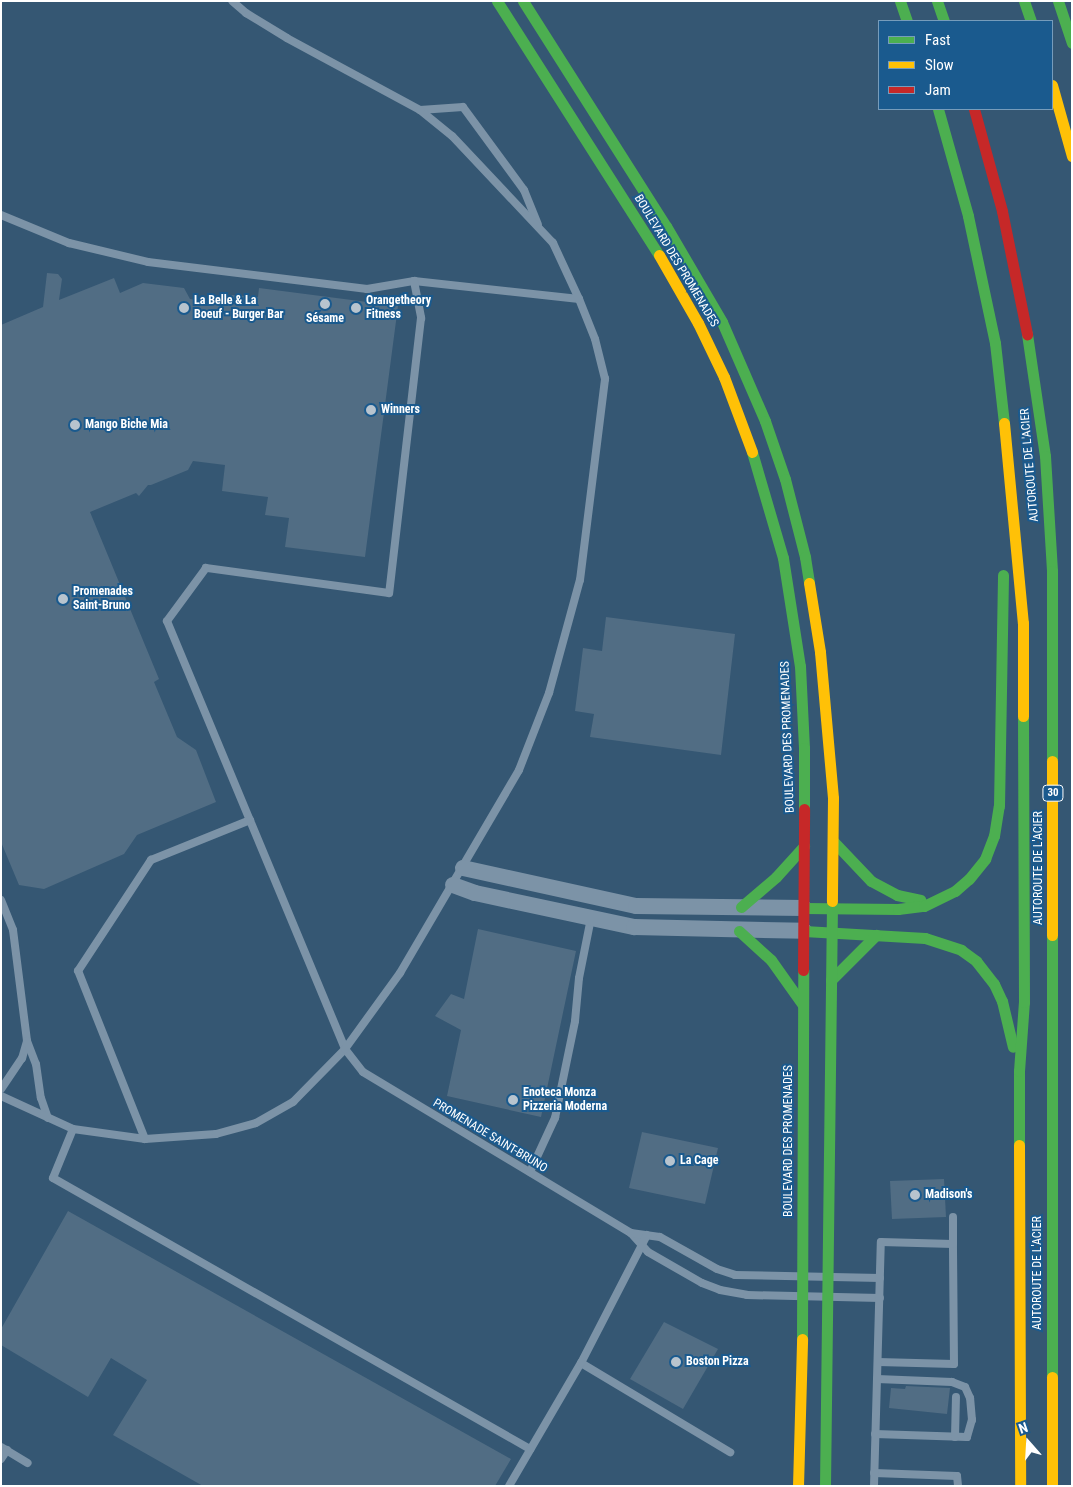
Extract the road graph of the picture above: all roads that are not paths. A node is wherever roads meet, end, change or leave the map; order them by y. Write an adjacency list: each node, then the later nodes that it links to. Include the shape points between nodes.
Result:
1 (232, 1): 15 (lane, via 287,38)
2 (497, 1): 28 (main road, BOULEVARD DES PROMENADES, via 675,281 716,360 747,436 770,505 795,627 803,705)
3 (523, 1): 12 (main road, BOULEVARD DES PROMENADES)
4 (536, 1): 12 (main road)
5 (900, 1): 9 (main road)
6 (937, 1): 10 (main road)
7 (1024, 1): 11 (main road)
8 (1058, 1): 13 (main road)
9 (907, 20)
10 (944, 20)
11 (1031, 20)
12 (549, 42): 27 (main road, BOULEVARD DES PROMENADES, via 701,284 734,348 765,421 795,515 814,603 831,770)
13 (1072, 43)
14 (1053, 90): 18 (main road)
15 (420, 110): 20 (lane, via 452,136); 20 (lane, via 463,107 524,190)
16 (938, 110): 23 (main road, via 976,250)
17 (974, 110): 81 (main road, AUTOROUTE DE L'ACIER / 30, via 998,196 1025,320 1045,456 1052,556)
18 (1072, 156)
19 (1, 215): 21 (lane, via 69,243 148,262 367,289)
20 (540, 231): 22 (lane, via 552,244)
21 (414, 281): 22 (lane); 26 (lane, PROMENADE SAINT-BRUNO, via 421,318 389,593 206,568 167,621)
22 (579, 299): 29 (lane, via 595,339 605,379 580,580 550,693 519,770)
23 (1003, 409): 24 (main road); 45 (main road, via 1023,623 1024,1002)
24 (1003, 544)
25 (1003, 563): 31 (main road, via 997,826 980,865 962,886)
26 (250, 820): 44 (lane, PROMENADE SAINT-BRUNO); 50 (lane, via 151,860 78,971)
27 (833, 841): 31 (main road, via 878,886 908,898); 35 (main road, BOULEVARD DES PROMENADES)
28 (804, 846): 33 (main road, via 776,877); 34 (main road, BOULEVARD DES PROMENADES)
29 (462, 868): 30 (lane); 33 (street, via 636,906)
30 (453, 885): 36 (street, via 475,893); 44 (lane, via 416,949)
31 (941, 899): 35 (main road, via 907,909)
32 (1, 900): 43 (lane, via 13,930)
33 (741, 907): 34 (street)
34 (804, 908): 35 (main road); 37 (main road, BOULEVARD DES PROMENADES)
35 (833, 908): 39 (main road, BOULEVARD DES PROMENADES)
36 (591, 918): 38 (street, via 650,929); 51 (lane, via 555,1118)
37 (804, 930): 38 (street); 39 (main road); 42 (main road, BOULEVARD DES PROMENADES)
38 (739, 931): 42 (main road, via 771,960)
39 (832, 933): 40 (main road); 41 (main road, BOULEVARD DES PROMENADES)
40 (876, 935): 41 (main road); 45 (main road, via 935,939 961,950 976,962 990,977 1002,1001)
41 (831, 980): 58 (main road, BOULEVARD DES PROMENADES)
42 (803, 1006): 57 (main road, BOULEVARD DES PROMENADES)
43 (27, 1041): 46 (lane, via 22,1058); 48 (lane, via 36,1064)
44 (345, 1049): 50 (lane, via 293,1102 256,1123 216,1134); 51 (lane, PROMENADE SAINT-BRUNO, via 363,1072)
45 (1019, 1071): 80 (main road)
46 (1, 1089)
47 (1, 1096): 48 (lane)
48 (48, 1118): 49 (lane)
49 (73, 1129): 50 (lane); 70 (lane, via 53,1178)
50 (145, 1139)
51 (530, 1172): 53 (lane, PROMENADE SAINT-BRUNO)
52 (953, 1217): 55 (lane)
53 (631, 1234): 54 (lane, PROMENADE SAINT-BRUNO); 56 (lane, PROMENADE SAINT-BRUNO)
54 (647, 1235): 56 (lane); 57 (lane, PROMENADE SAINT-BRUNO, via 660,1237 717,1269 735,1275)
55 (953, 1244): 59 (lane, via 881,1242); 63 (lane, via 954,1364)
56 (642, 1245): 60 (lane, PROMENADE SAINT-BRUNO, via 648,1252 720,1290 747,1295); 64 (lane)
57 (802, 1277): 58 (lane, PROMENADE SAINT-BRUNO); 60 (main road, BOULEVARD DES PROMENADES)
58 (828, 1277): 59 (lane, PROMENADE SAINT-BRUNO); 61 (main road, BOULEVARD DES PROMENADES)
59 (880, 1278): 62 (lane)
60 (802, 1297): 61 (lane, PROMENADE SAINT-BRUNO); 76 (main road, BOULEVARD DES PROMENADES)
61 (828, 1297): 62 (lane, PROMENADE SAINT-BRUNO); 77 (main road, BOULEVARD DES PROMENADES)
62 (880, 1298): 63 (lane)
63 (878, 1362): 65 (lane)
64 (581, 1364): 70 (lane); 71 (lane)
65 (877, 1379): 67 (lane); 68 (lane, via 947,1382 965,1387 972,1406 971,1429 967,1437)
66 (956, 1397): 68 (lane)
67 (875, 1434): 68 (lane); 74 (lane)
68 (955, 1437)
69 (4, 1449): 72 (lane); 73 (lane)
70 (530, 1449): 75 (lane)
71 (730, 1452)
72 (1, 1459)
73 (28, 1463)
74 (874, 1473): 78 (lane); 79 (lane, via 957,1476)
75 (509, 1486)
76 (798, 1486)
77 (825, 1486)
78 (874, 1486)
79 (958, 1486)
80 (1020, 1486)
81 (1052, 1486)

